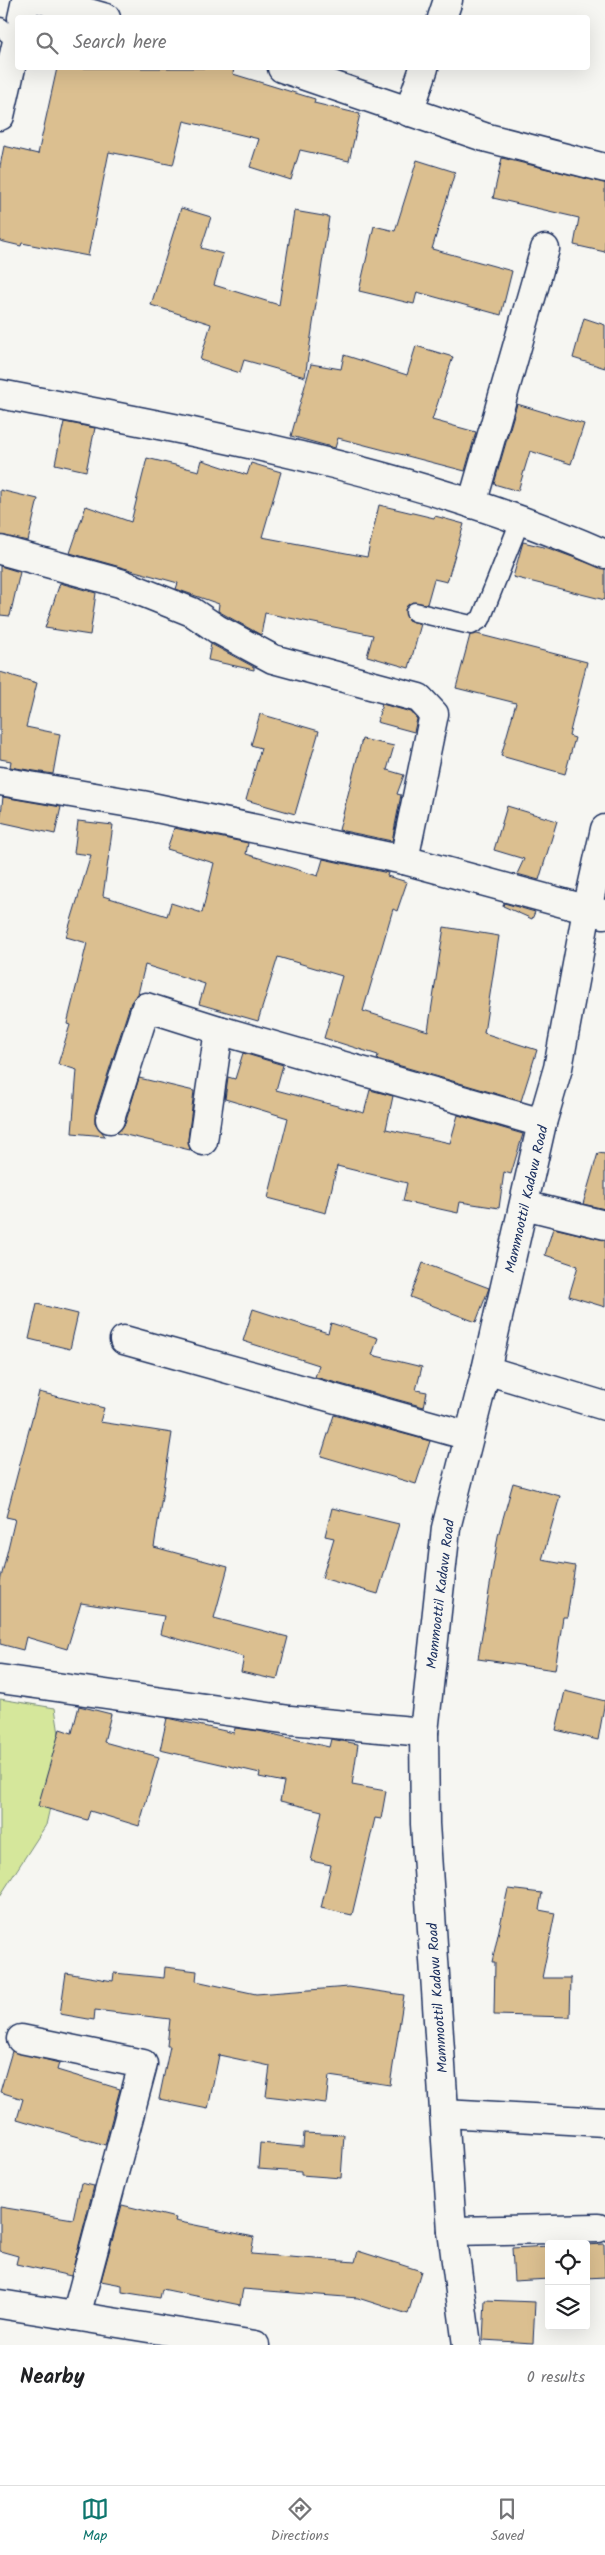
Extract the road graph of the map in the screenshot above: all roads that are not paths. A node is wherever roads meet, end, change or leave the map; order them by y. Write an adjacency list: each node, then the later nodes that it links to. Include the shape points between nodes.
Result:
1 (26, 0): 4 (street)
2 (43, 0): 5 (street)
3 (448, 0): 6 (street)
4 (20, 15)
5 (96, 15)
6 (443, 15)
7 (14, 31): 11 (street)
8 (288, 70): 10 (street)
9 (423, 70): 10 (street)
10 (409, 112): 12 (street, via 484,137)
11 (0, 116)
12 (605, 168)
13 (544, 249): 15 (street)
14 (0, 394): 15 (street, via 194,432 369,474)
15 (472, 504): 16 (street)
16 (520, 521): 18 (street); 19 (lane, via 481,619 471,625)
17 (0, 550): 22 (street, via 120,583 192,612 273,659 419,698 434,714)
18 (605, 554)
19 (415, 612)
20 (0, 781): 22 (street, via 142,805)
21 (605, 829): 23 (street, Mammoottil Kadavu Road)
22 (404, 860): 23 (street)
23 (596, 912): 26 (street, Mammoottil Kadavu Road)
24 (219, 1030): 25 (street, via 146,1007); 26 (street); 27 (street)
25 (110, 1119)
26 (542, 1123): 28 (street, Mammoottil Kadavu Road)
27 (204, 1140)
28 (524, 1205): 29 (street); 31 (street, Mammoottil Kadavu Road)
29 (605, 1225)
30 (124, 1340): 33 (street)
31 (486, 1370): 32 (street); 33 (street, Mammoottil Kadavu Road)
32 (605, 1406)
33 (470, 1436): 35 (street, Mammoottil Kadavu Road, via 446,1528)
34 (0, 1679): 35 (street, via 290,1720)
35 (424, 1732): 37 (street, Mammoottil Kadavu Road, via 425,1824)
36 (21, 2039): 42 (street, via 143,2064)
37 (444, 2113): 38 (street); 40 (street, Mammoottil Kadavu Road)
38 (605, 2122)
39 (598, 2228): 40 (street)
40 (452, 2232): 44 (street, Mammoottil Kadavu Road)
41 (0, 2304): 42 (street)
42 (76, 2316): 43 (street)
43 (255, 2345)
44 (467, 2345)

